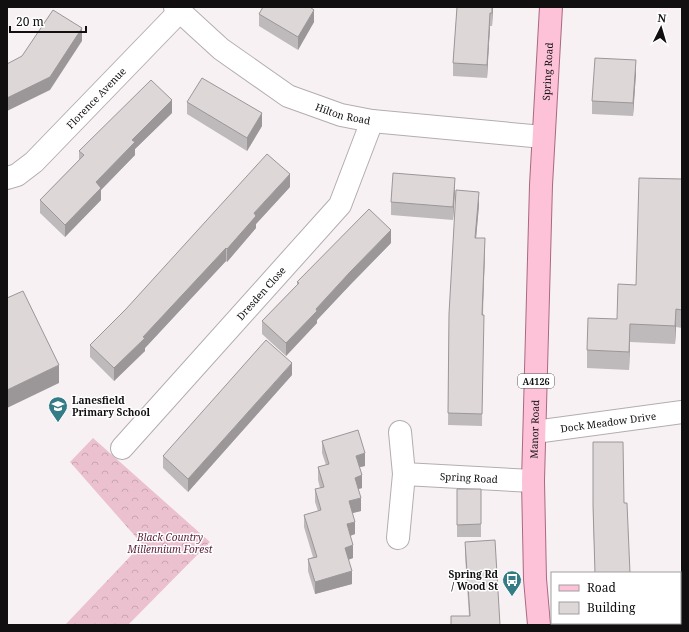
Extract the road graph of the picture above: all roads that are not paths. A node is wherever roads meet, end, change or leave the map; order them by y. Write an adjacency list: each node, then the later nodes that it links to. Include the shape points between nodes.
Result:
1 (551, 7): 4 (main road, Spring Road / A4126)
2 (178, 9): 3 (street, Hilton Road, via 221,49 288,96 341,115); 5 (street, Florence Avenue, via 34,162 17,175)
3 (372, 121): 4 (street, Hilton Road); 9 (street, Dresden Close, via 340,205)
4 (543, 137): 8 (main road, Manor Road / A4126)
5 (7, 178)
6 (682, 412): 8 (street, Dock Meadow Drive)
7 (400, 432): 10 (street)
8 (535, 432): 11 (main road, Manor Road / A4126)
9 (122, 448)
10 (404, 474): 11 (street, Spring Road); 12 (street)
11 (533, 481): 13 (main road, Manor Road / A4126, via 535,579)
12 (398, 538)
13 (539, 625)

